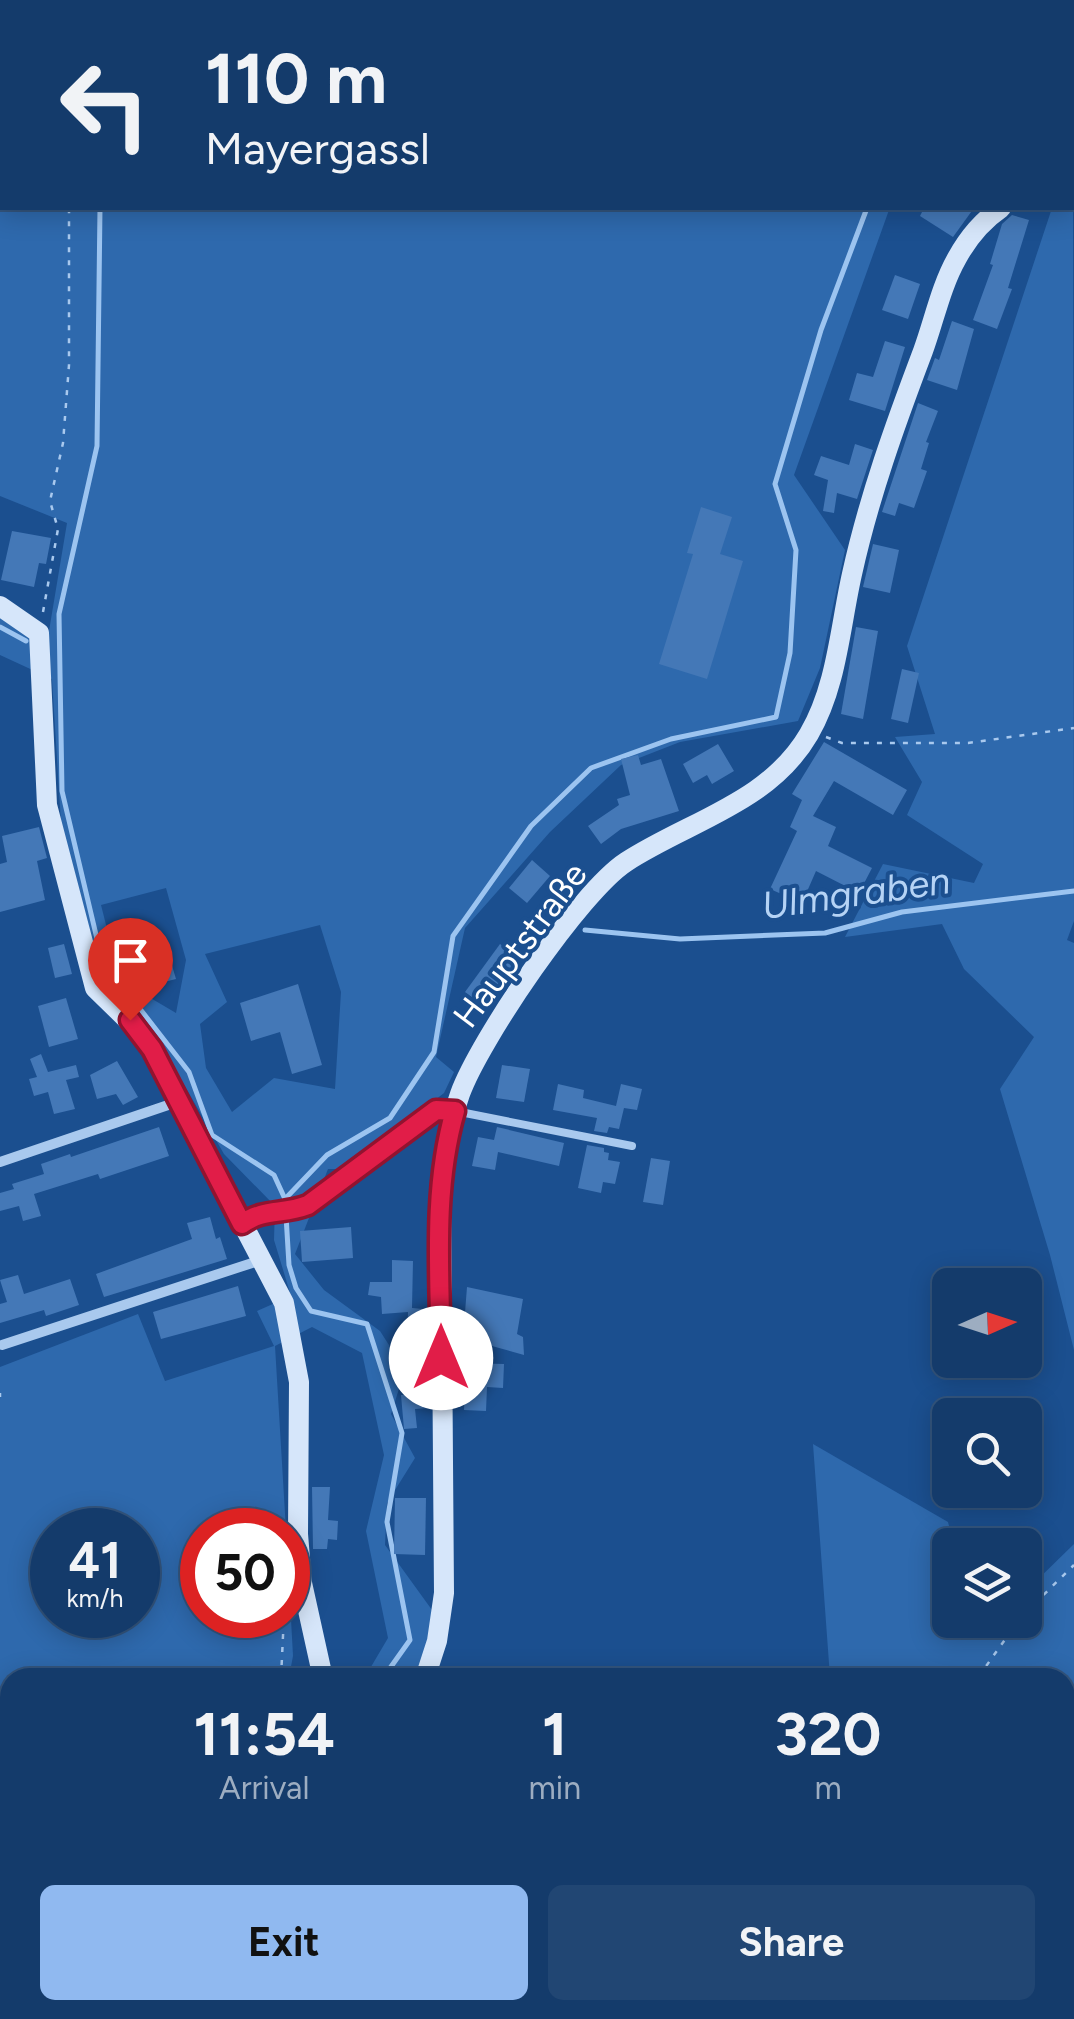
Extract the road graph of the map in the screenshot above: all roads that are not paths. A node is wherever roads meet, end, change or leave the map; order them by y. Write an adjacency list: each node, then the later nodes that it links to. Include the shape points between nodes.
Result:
1 (998, 210): 4 (main road, Hauptstraße, via 982,221 956,260 882,459 832,677 811,731 758,790 621,865 580,907 486,1041)
2 (0, 606): 3 (main road, via 39,633 47,805 92,979 145,1037)
3 (177, 1102): 6 (street); 7 (main road)
4 (455, 1111): 5 (lane); 7 (street, via 436,1110 308,1205 257,1214); 11 (main road, Hauptstraße, via 441,1212 444,1593)
5 (632, 1146)
6 (0, 1162)
7 (242, 1224): 8 (main road)
8 (261, 1260): 9 (street); 10 (main road, via 284,1302 299,1382 298,1534)
9 (2, 1345)
10 (320, 1668)
11 (428, 1668)

